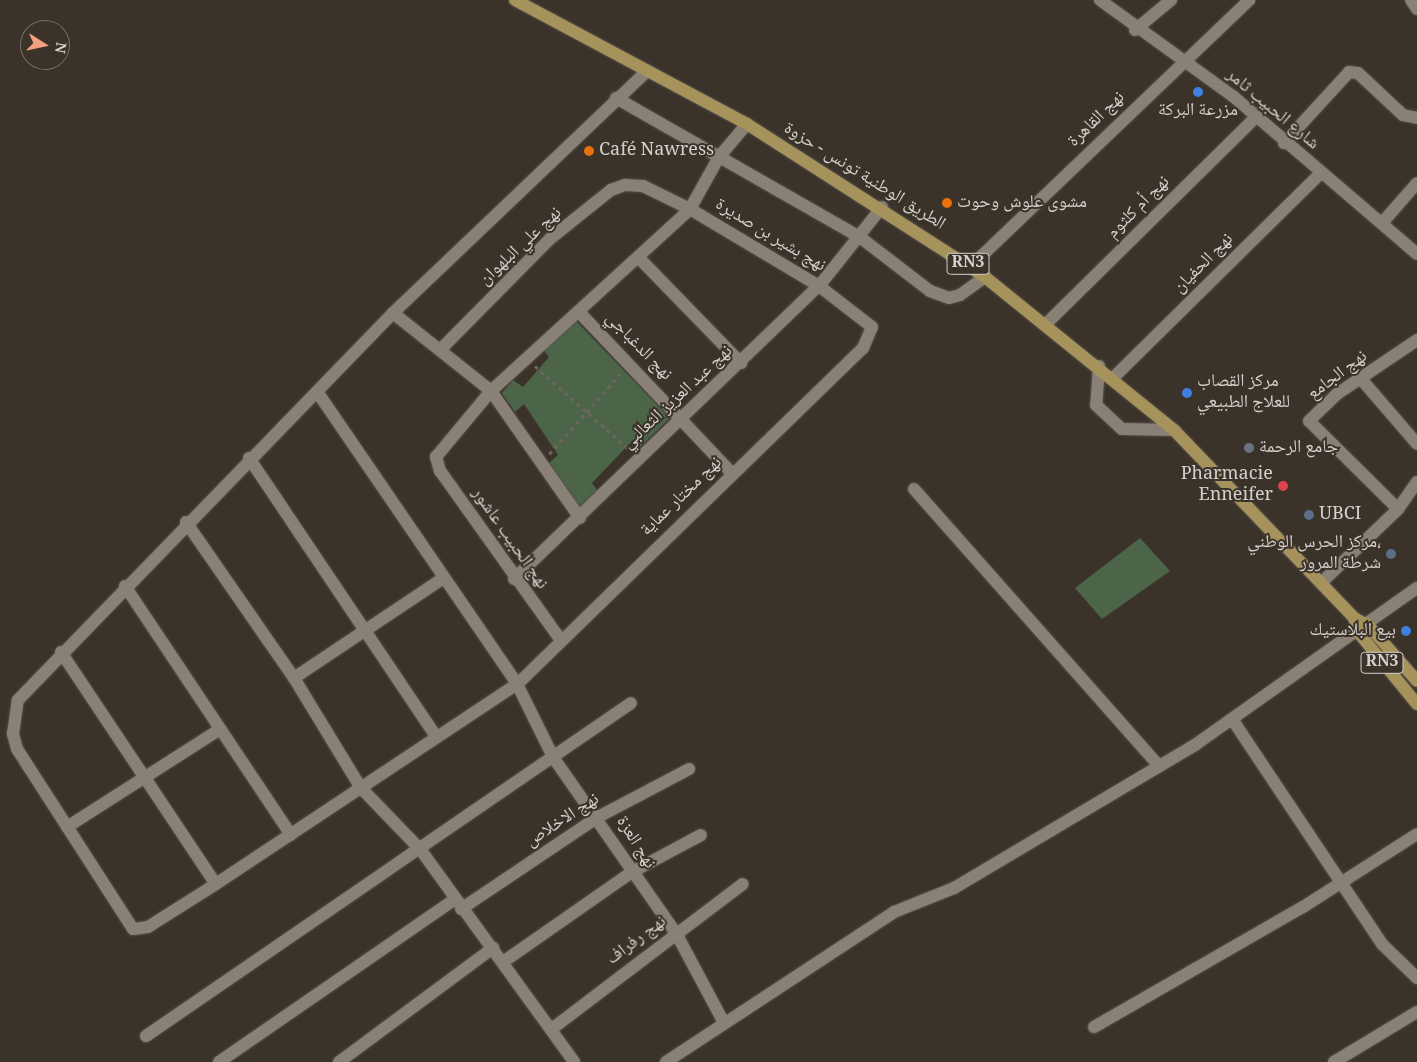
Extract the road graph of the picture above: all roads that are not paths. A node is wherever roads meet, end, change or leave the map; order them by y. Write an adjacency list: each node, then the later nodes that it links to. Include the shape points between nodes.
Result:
1 (515, 0): 9 (main road, الطريق الوطنية تونس - حزوة / RN3)
2 (1100, 0): 7 (street, شارع الحبيب ثامر)
3 (1171, 0): 7 (street)
4 (1249, 0): 8 (street, نهج القاهرة)
5 (1411, 0): 6 (street)
6 (1417, 9)
7 (1135, 30): 8 (street, شارع الحبيب ثامر)
8 (1182, 63): 11 (street, شارع الحبيب ثامر); 25 (street, نهج القاهرة)
9 (646, 72): 10 (street); 13 (main road, الطريق الوطنية تونس - حزوة / RN3)
10 (616, 98): 15 (street); 29 (street)
11 (1257, 116): 14 (street, شارع الحبيب ثامر); 30 (street, نهج أم كلثوم)
12 (1417, 118): 14 (street, via 1403,115 1358,73 1349,72)
13 (747, 124): 15 (street); 19 (main road, الطريق الوطنية تونس - حزوة / RN3)
14 (1284, 143): 16 (street, شارع الحبيب ثامر)
15 (720, 157): 20 (street); 22 (street)
16 (1321, 173): 21 (street, شارع الحبيب ثامر); 36 (street, نهج الحفيان)
17 (1417, 183): 21 (street)
18 (634, 185): 20 (street, نهج بشير بن صديرة); 33 (street, نهج علي البلهوان, via 611,190 552,238)
19 (882, 207): 22 (street, نهج عبد العزيز الثعالبي); 25 (main road, الطريق الوطنية تونس - حزوة / RN3)
20 (690, 209): 24 (street); 27 (street, نهج بشير بن صديرة)
21 (1382, 223): 23 (street, شارع الحبيب ثامر)
22 (861, 238): 26 (street, via 942,297 960,295); 27 (street, نهج عبد العزيز الثعالبي)
23 (1417, 254)
24 (638, 256): 28 (street); 34 (street)
25 (971, 266): 26 (main road, الطريق الوطنية تونس - حزوة / RN3)
26 (985, 277): 30 (main road, الطريق الوطنية تونس - حزوة / RN3)
27 (819, 286): 31 (street, نهج بشير بن صديرة, via 868,320); 34 (street, نهج عبد العزيز الثعالبي)
28 (579, 312): 38 (street); 40 (street, نهج الدغباجي)
29 (393, 313): 33 (street); 39 (street)
30 (1046, 324): 35 (main road, الطريق الوطنية تونس - حزوة / RN3)
31 (872, 335): 44 (street, نهج مختار عماية, via 864,348)
32 (1417, 340): 37 (street, نهج الجامع)
33 (441, 349): 38 (street)
34 (741, 363): 40 (street, نهج عبد العزيز الثعالبي)
35 (1098, 366): 36 (main road, الطريق الوطنية تونس - حزوة / RN3); 41 (street, via 1096,405 1122,429)
36 (1112, 379): 41 (main road, الطريق الوطنية تونس - حزوة / RN3)
37 (1362, 380): 42 (street); 47 (street, نهج الجامع, via 1337,394 1309,421)
38 (491, 392): 48 (street); 51 (street, نهج الحبيب عاشور, via 436,457 440,471)
39 (318, 393): 43 (street); 50 (street, نهج العزة)
40 (682, 417): 44 (street, نهج الدغباجي); 48 (street, نهج عبد العزيز الثعالبي)
41 (1174, 430): 52 (main road, الطريق الوطنية تونس - حزوة / RN3)
42 (1417, 444)
43 (249, 458): 49 (street); 56 (street)
44 (732, 473): 57 (street, نهج مختار عماية)
45 (1416, 486): 47 (street)
46 (914, 489): 68 (street)
47 (1398, 509): 52 (street)
48 (580, 518): 51 (street, نهج عبد العزيز الثعالبي)
49 (186, 522): 53 (street); 59 (street)
50 (442, 579): 56 (street); 61 (street, نهج العزة)
51 (514, 579): 57 (street, نهج الحبيب عاشور)
52 (1322, 582): 55 (main road, الطريق الوطنية تونس - حزوة / RN3)
53 (125, 586): 58 (street); 65 (street)
54 (1417, 588): 55 (street)
55 (1363, 628): 60 (main road, الطريق الوطنية تونس - حزوة / RN3); 63 (main road, الطريق الوطنية تونس - حزوة / RN3); 64 (street)
56 (364, 629): 59 (street); 66 (street)
57 (560, 638): 61 (street, نهج مختار عماية)
58 (61, 652): 70 (street); 73 (street, via 18,700 13,734 17,749)
59 (294, 678): 71 (street)
60 (1417, 681)
61 (517, 684): 66 (street, نهج مختار عماية); 67 (street, نهج العزة)
62 (631, 703): 67 (street)
63 (1417, 704)
64 (1232, 719): 68 (street); 79 (street)
65 (220, 729): 70 (street); 75 (street)
66 (436, 736): 71 (street, نهج مختار عماية)
67 (553, 757): 72 (street, نهج العزة); 77 (street)
68 (1159, 766): 88 (street, via 954,888 894,912)
69 (689, 769): 72 (street, نهج الاخلاص)
70 (144, 777): 73 (street); 80 (street)
71 (361, 788): 75 (street, نهج مختار عماية); 77 (street)
72 (598, 817): 78 (street, نهج العزة); 82 (street, نهج الاخلاص)
73 (67, 827): 80 (street, نهج مختار عماية, via 133,929 148,927)
74 (1417, 834): 79 (street)
75 (291, 835): 80 (street, نهج مختار عماية)
76 (701, 835): 78 (street)
77 (420, 849): 82 (street); 91 (street)
78 (632, 872): 83 (street, نهج العزة); 85 (street)
79 (1342, 883): 86 (street, via 1382,944); 89 (street)
80 (216, 884)
81 (743, 884): 83 (street, نهج رفراف)
82 (458, 904): 84 (street); 93 (street, نهج الاخلاص)
83 (676, 933): 88 (street, نهج العزة); 90 (street, نهج رفراف)
84 (493, 948): 85 (street); 94 (street)
85 (503, 962): 90 (street)
86 (1417, 978)
87 (1417, 1012): 96 (street)
88 (724, 1021): 92 (street)
89 (1094, 1027)
90 (553, 1028): 95 (street)
91 (146, 1036)
92 (673, 1060)
93 (219, 1062)
94 (338, 1062)
95 (574, 1062)
96 (1334, 1062)

